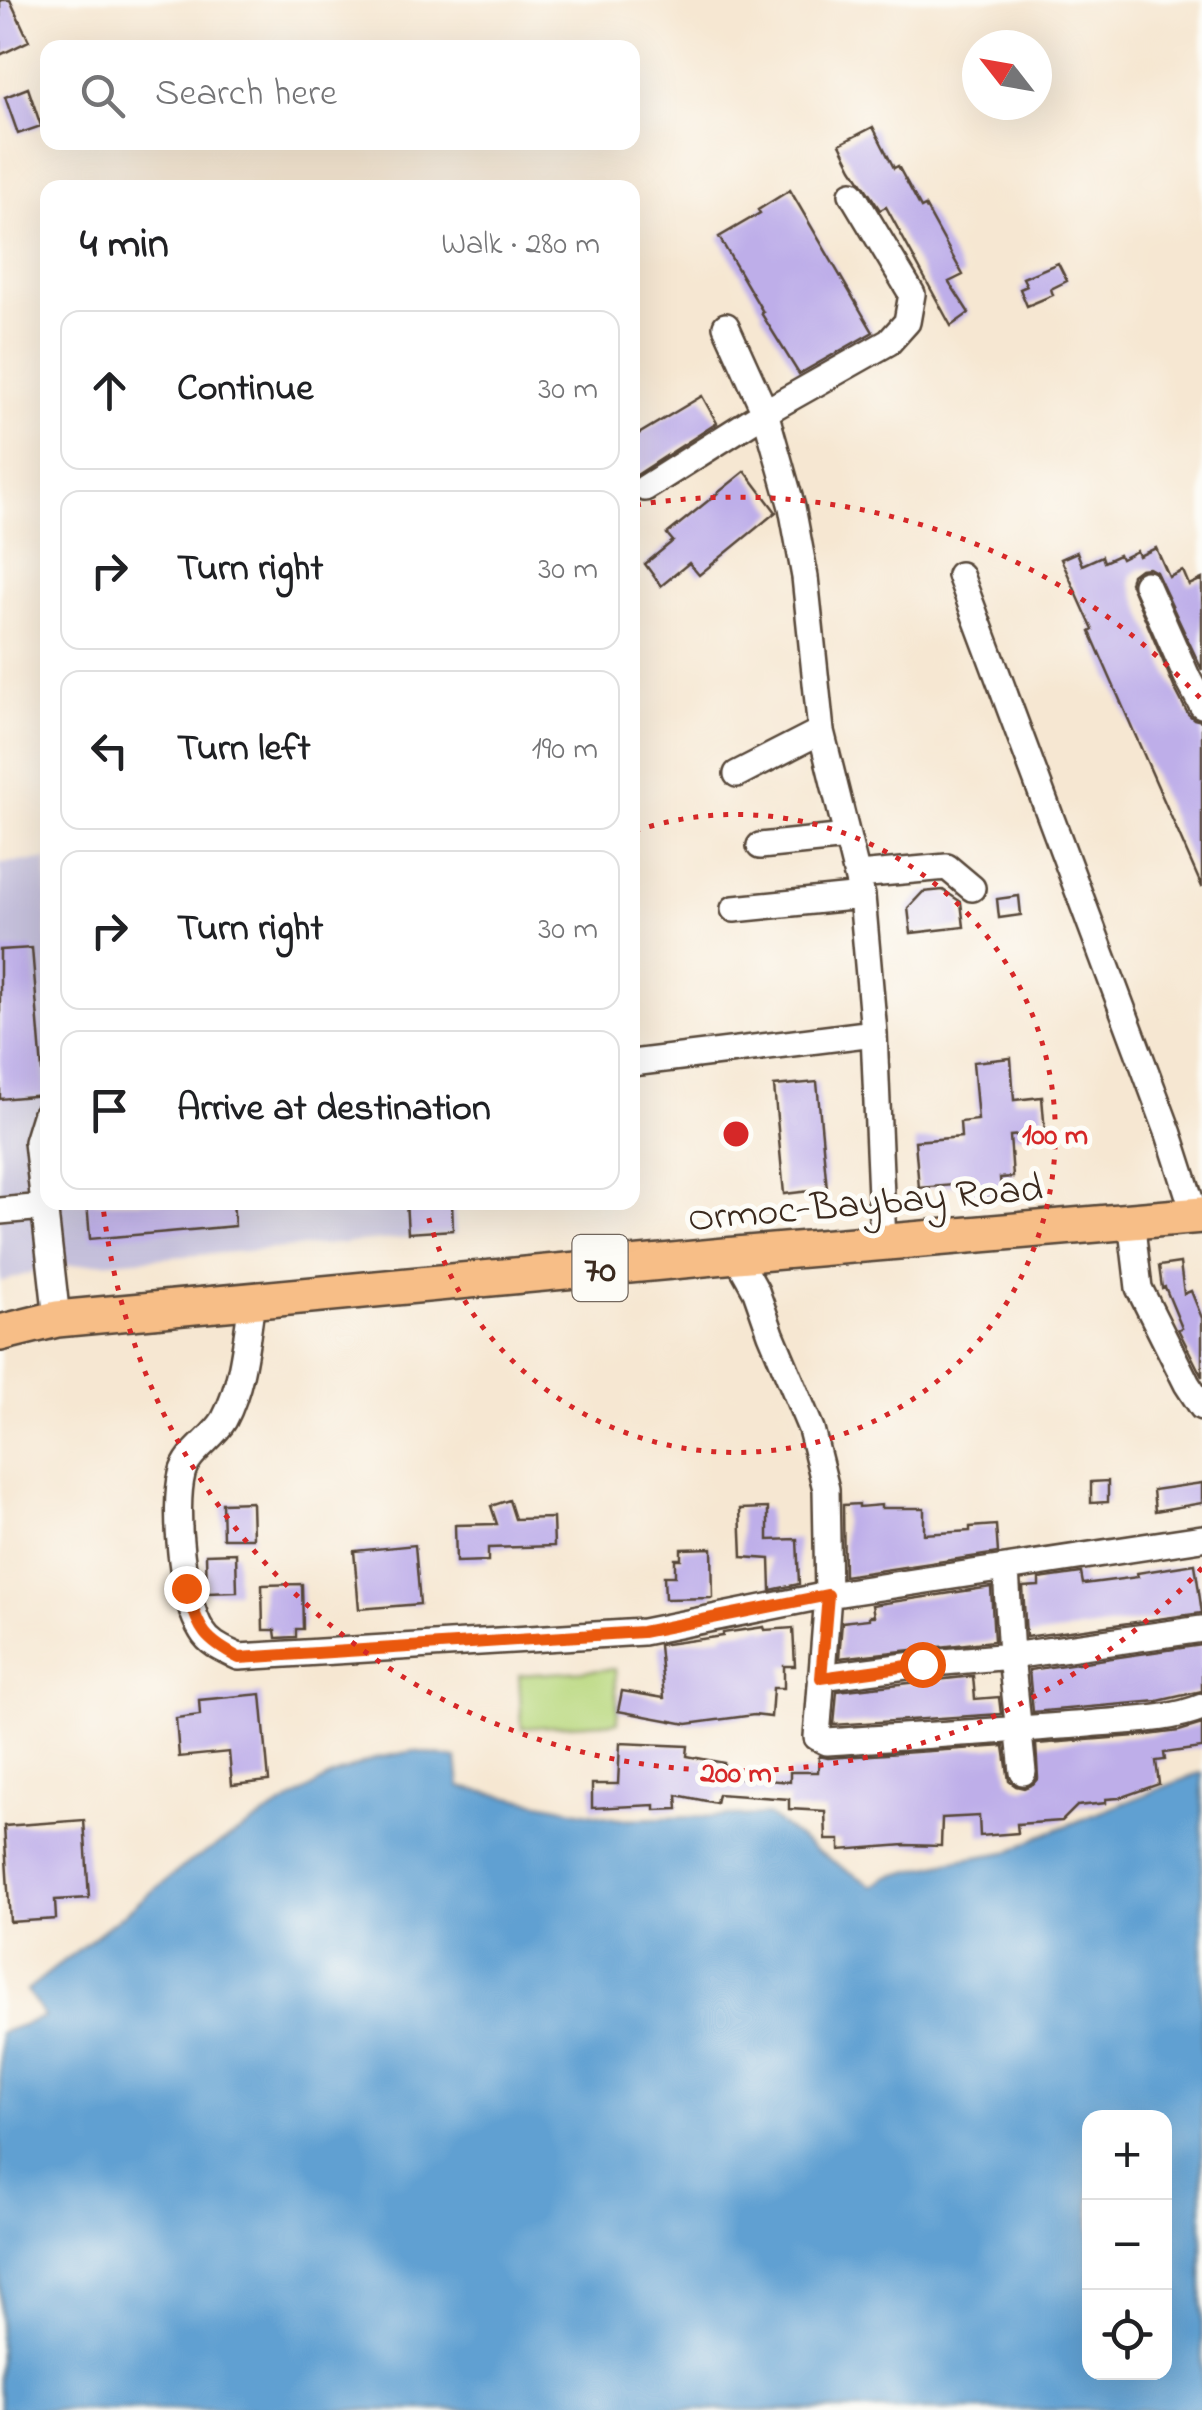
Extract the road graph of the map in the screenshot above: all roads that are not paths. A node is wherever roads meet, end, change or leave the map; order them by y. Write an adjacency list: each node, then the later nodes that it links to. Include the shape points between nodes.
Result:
1 (852, 194): 3 (street, via 912,294 907,322 889,342)
2 (726, 326): 3 (street)
3 (765, 412): 4 (street); 8 (street, via 805,577)
4 (645, 488)
5 (960, 575): 22 (street)
6 (1146, 584): 7 (street)
7 (1202, 706)
8 (821, 731): 9 (street); 10 (street)
9 (738, 774)
10 (847, 838): 11 (street); 12 (street)
11 (760, 846)
12 (860, 886): 13 (street, via 947,868); 14 (street); 15 (street)
13 (972, 888)
14 (734, 910)
15 (874, 1033): 16 (street); 24 (street)
16 (640, 1062)
17 (40, 1131): 18 (street)
18 (40, 1170)
19 (40, 1207): 21 (street)
20 (44, 1210): 27 (street)
21 (0, 1211)
22 (1198, 1215): 23 (highway, Ormoc-Baybay Road / 70)
23 (1131, 1220): 24 (highway, Ormoc-Baybay Road / 70); 29 (street, via 1139,1288)
24 (883, 1243): 25 (highway, Ormoc-Baybay Road / 70)
25 (736, 1255): 26 (highway, Ormoc-Baybay Road / 70); 32 (street, via 811,1429 826,1489)
26 (252, 1301): 27 (highway, Ormoc-Baybay Road / 70); 32 (street, via 233,1400 222,1424 183,1469 177,1508 186,1588 201,1630 239,1658 642,1632)
27 (56, 1319): 28 (highway, Ormoc-Baybay Road / 70)
28 (0, 1333)
29 (1202, 1407)
30 (1202, 1538): 31 (street)
31 (1006, 1569): 32 (street); 34 (street)
32 (828, 1595): 35 (street)
33 (1202, 1629): 34 (street)
34 (1011, 1656): 35 (street); 37 (street)
35 (821, 1678): 37 (street, via 818,1736 827,1742)
36 (1202, 1707): 37 (street)
37 (1020, 1730): 38 (street)
38 (1022, 1772)

